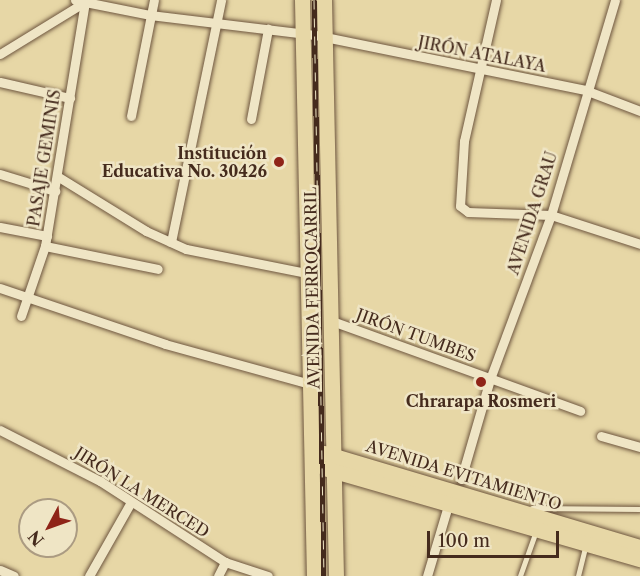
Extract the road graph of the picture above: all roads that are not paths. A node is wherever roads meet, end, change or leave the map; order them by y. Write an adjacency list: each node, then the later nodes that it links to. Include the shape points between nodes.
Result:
1 (75, 0): 8 (street, JIRÓN ATALAYA)
2 (154, 0): 9 (street)
3 (221, 0): 10 (street)
4 (302, 0): 12 (main road, AVENIDA FERROCARRIL)
5 (324, 0): 12 (main road, AVENIDA FERROCARRIL)
6 (496, 0): 14 (street)
7 (615, 0): 16 (street, AVENIDA GRAU)
8 (85, 2): 9 (street, JIRÓN ATALAYA); 13 (street); 17 (street, PASAJE GEMINIS)
9 (150, 15): 10 (street, JIRÓN ATALAYA); 19 (street)
10 (216, 20): 11 (street, JIRÓN ATALAYA); 27 (street, via 198,131)
11 (268, 29): 12 (street, JIRÓN ATALAYA); 20 (street)
12 (314, 36): 14 (street, JIRÓN ATALAYA); 31 (main road, AVENIDA FERROCARRIL); 35 (main road, AVENIDA FERROCARRIL)
13 (0, 54)
14 (482, 69): 16 (street, JIRÓN ATALAYA); 24 (street, via 464,141 460,202 468,212)
15 (0, 82): 17 (street)
16 (585, 90): 18 (street, JIRÓN ATALAYA); 24 (street, AVENIDA GRAU)
17 (70, 98): 22 (street, PASAJE GEMINIS)
18 (640, 111)
19 (131, 116)
20 (251, 119)
21 (0, 174): 23 (street)
22 (57, 176): 23 (street, PASAJE GEMINIS); 27 (street)
23 (55, 191): 26 (street, PASAJE GEMINIS)
24 (551, 215): 28 (street); 36 (street, AVENIDA GRAU)
25 (0, 227): 26 (street)
26 (46, 236): 29 (street, PASAJE GEMINIS)
27 (171, 242): 31 (street)
28 (640, 244)
29 (45, 246): 30 (street); 33 (street, PASAJE GEMINIS)
30 (158, 269)
31 (306, 273): 37 (main road, AVENIDA FERROCARRIL)
32 (0, 288): 33 (street)
33 (28, 300): 34 (street, PASAJE GEMINIS); 37 (street)
34 (21, 316)
35 (332, 321): 36 (street, JIRÓN TUMBES); 43 (main road, AVENIDA FERROCARRIL)
36 (490, 379): 38 (street, JIRÓN TUMBES); 44 (street, AVENIDA GRAU)
37 (310, 384): 42 (main road, AVENIDA FERROCARRIL)
38 (580, 411)
39 (0, 430): 45 (street, JIRÓN LA MERCED, via 25,438)
40 (601, 436): 41 (street)
41 (640, 447)
42 (312, 457): 43 (main road, AVENIDA EVITAMIENTO); 59 (main road, AVENIDA FERROCARRIL)
43 (333, 462): 46 (main road, AVENIDA EVITAMIENTO); 47 (main road, AVENIDA EVITAMIENTO); 60 (main road, AVENIDA FERROCARRIL)
44 (461, 480)
45 (131, 502): 53 (street, JIRÓN LA MERCED); 56 (street)
46 (449, 502): 49 (main road, AVENIDA EVITAMIENTO); 61 (street)
47 (514, 508): 48 (lane); 51 (main road, AVENIDA EVITAMIENTO)
48 (640, 509)
49 (538, 527): 50 (main road, AVENIDA EVITAMIENTO); 62 (lane)
50 (586, 542): 52 (main road, AVENIDA EVITAMIENTO); 63 (lane)
51 (640, 547)
52 (640, 558)
53 (225, 562): 57 (street); 58 (street, JIRÓN LA MERCED)
54 (0, 570): 55 (street)
55 (14, 576)
56 (89, 576)
57 (218, 576)
58 (268, 576)
59 (314, 576)
60 (336, 576)
61 (426, 576)
62 (520, 576)
63 (578, 576)

